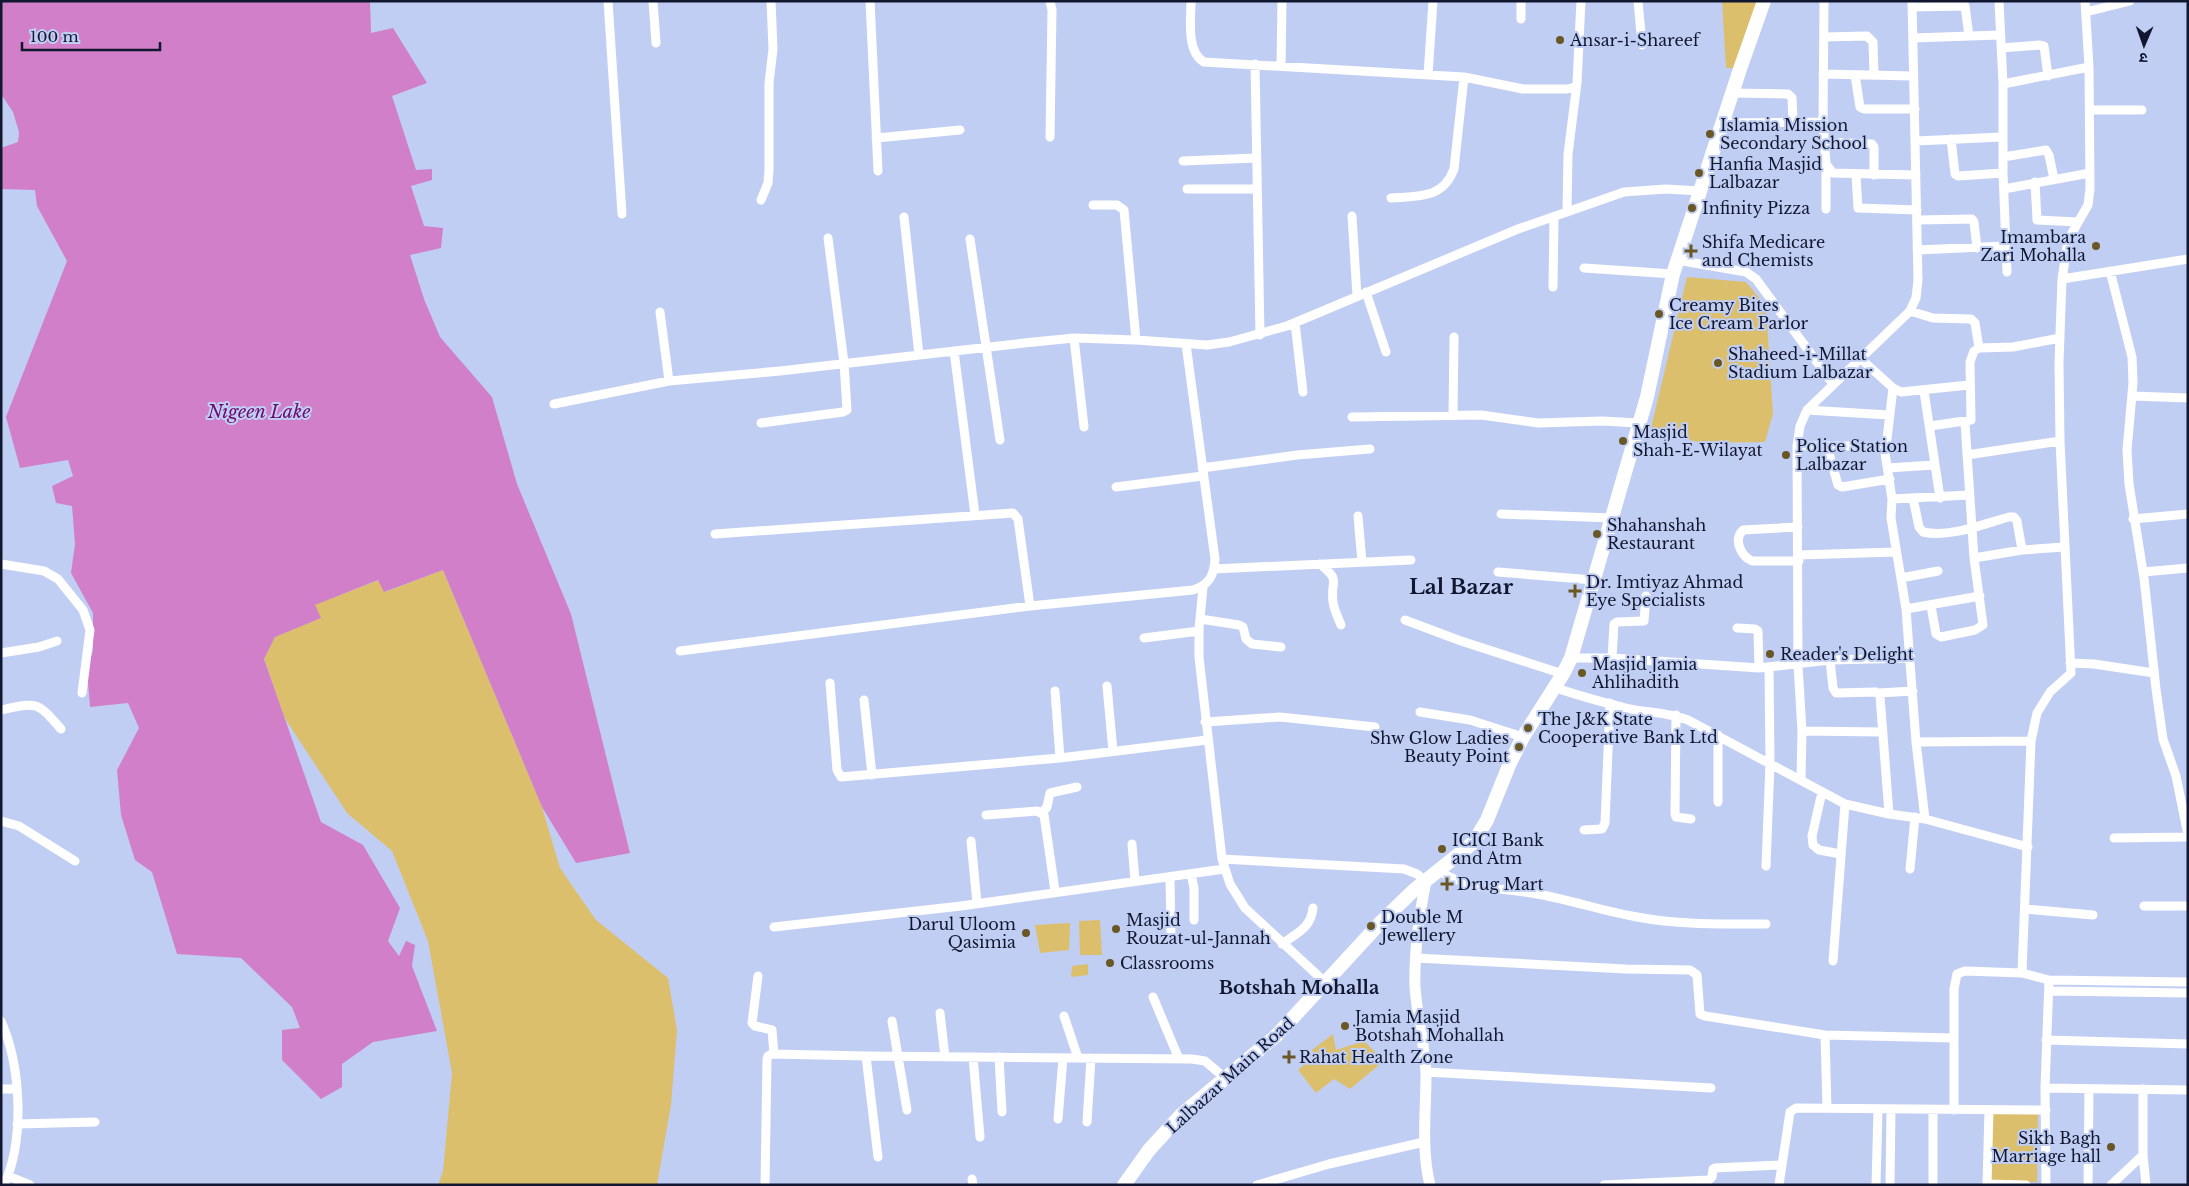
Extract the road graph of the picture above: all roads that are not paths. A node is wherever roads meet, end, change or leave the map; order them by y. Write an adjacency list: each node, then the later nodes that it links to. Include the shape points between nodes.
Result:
1 (608, 1): 74 (street)
2 (653, 1): 24 (street)
3 (771, 1): 70 (street, via 773,49 769,83 769,170)
4 (870, 1): 49 (street)
5 (1050, 1): 47 (street)
6 (1191, 1): 27 (street, via 1192,46 1198,59)
7 (1282, 1): 28 (street)
8 (1433, 1): 32 (street)
9 (1521, 1): 19 (street)
10 (1581, 1): 38 (street)
11 (1638, 1): 25 (street)
12 (1764, 1): 39 (main road, Lalbazar Main Road)
13 (1824, 1): 22 (street)
14 (1999, 1): 20 (street)
15 (2085, 1): 18 (street)
16 (2130, 1): 18 (street)
17 (1913, 4): 21 (street, via 1966,6); 23 (street)
18 (2086, 12): 29 (street)
19 (1521, 19)
20 (2000, 35): 21 (street); 26 (street)
21 (1969, 36): 23 (street)
22 (1824, 37): 30 (street); 33 (street, via 1872,38)
23 (1913, 38): 34 (street)
24 (656, 43)
25 (1642, 45)
26 (2001, 48): 35 (street, via 2044,46); 37 (street)
27 (1255, 64): 28 (street); 54 (street)
28 (1281, 66): 32 (street)
29 (2089, 67): 35 (street); 41 (street)
30 (1823, 74): 31 (street); 44 (street)
31 (1855, 74): 33 (street); 40 (street, via 1860,107)
32 (1428, 75): 36 (street)
33 (1874, 75): 34 (street)
34 (1913, 76): 40 (street)
35 (2048, 76): 37 (street)
36 (1464, 77): 38 (street, via 1522,89); 69 (street, via 1454,170 1449,181 1433,193)
37 (2003, 84): 48 (street)
38 (1575, 87): 73 (street, via 1568,154)
39 (1732, 93): 43 (street, via 1788,94 1792,98); 45 (main road, Lalbazar Main Road)
40 (1915, 109): 51 (street)
41 (2090, 110): 42 (street); 59 (street)
42 (2142, 110)
43 (1794, 122): 44 (street); 45 (street)
44 (1823, 122): 52 (street)
45 (1722, 123): 68 (main road, Lalbazar Main Road)
46 (960, 130): 49 (street)
47 (1050, 137)
48 (2002, 137): 50 (street); 53 (street)
49 (876, 138): 57 (street)
50 (1952, 139): 51 (street); 58 (street, via 1955,174)
51 (1916, 140): 61 (street)
52 (1824, 142): 56 (street); 60 (street, via 1872,144)
53 (2002, 157): 58 (street); 63 (street, via 2046,150)
54 (1256, 158): 55 (street); 66 (street)
55 (1183, 161)
56 (1826, 164): 62 (street, via 1834,173); 72 (street)
57 (878, 171)
58 (2003, 173): 67 (street)
59 (2090, 173): 63 (street); 79 (street, via 2088,205)
60 (1874, 174): 61 (street); 62 (street)
61 (1916, 174): 75 (street)
62 (1856, 175): 75 (street, via 1858,208)
63 (2054, 179): 64 (street)
64 (2035, 182): 67 (street); 79 (street, via 2037,220)
65 (1188, 189): 66 (street)
66 (1256, 189): 96 (street)
67 (2004, 189): 82 (street)
68 (1700, 191): 73 (street, via 1658,189 1624,192); 86 (main road, Lalbazar Main Road)
69 (1391, 198)
70 (761, 200)
71 (1094, 205): 100 (street, via 1117,204 1124,210)
72 (1826, 209)
73 (1567, 211): 78 (street)
74 (622, 214)
75 (1918, 215): 83 (street, via 1972,219); 84 (street)
76 (1352, 216): 92 (street)
77 (904, 217): 106 (street)
78 (1554, 217): 91 (street); 92 (street)
79 (2078, 222): 90 (street, via 2068,240)
80 (828, 238): 108 (street)
81 (970, 239): 102 (street)
82 (2005, 246): 83 (street); 89 (street)
83 (1977, 248): 84 (street)
84 (1918, 250): 93 (street, via 1916,298)
85 (2188, 259): 88 (street)
86 (1675, 267): 87 (street); 110 (street, via 1746,272 1756,280); 123 (main road, Lalbazar Main Road, via 1654,372)
87 (1584, 268)
88 (2110, 271): 90 (street); 115 (street, via 2132,357)
89 (2007, 272)
90 (2062, 279): 99 (street)
91 (1553, 288)
92 (1362, 294): 95 (street); 105 (street)
93 (1910, 311): 103 (street, via 1933,318 1971,319 1975,323); 107 (street)
94 (660, 312): 109 (street)
95 (1294, 323): 96 (street); 114 (street)
96 (1260, 335): 101 (street, via 1207,345)
97 (1454, 337): 120 (street)
98 (1074, 338): 100 (street); 102 (street); 126 (street)
99 (2060, 338): 103 (street, via 2013,347); 128 (street)
100 (1136, 340): 101 (street)
101 (1186, 344): 136 (street)
102 (986, 348): 104 (street); 127 (street)
103 (1979, 348): 111 (street, via 1971,355)
104 (954, 351): 106 (street); 143 (street)
105 (1386, 352)
106 (919, 355): 108 (street)
107 (1861, 359): 110 (street); 112 (street)
108 (844, 363): 109 (street); 122 (street, via 847,410)
109 (669, 381): 117 (street)
110 (1833, 384): 118 (street)
111 (1969, 385): 113 (street); 124 (street, via 1972,418)
112 (1893, 388): 113 (street, via 1901,392); 119 (street)
113 (1924, 391): 125 (street)
114 (1303, 392)
115 (2132, 396): 116 (street); 148 (street, via 2127,450)
116 (2188, 398)
117 (554, 404)
118 (1807, 410): 119 (street); 129 (street)
119 (1889, 415): 131 (street)
120 (1453, 416): 121 (street); 123 (street, via 1499,417 1538,423)
121 (1352, 417)
122 (761, 423)
123 (1639, 423): 147 (main road, Lalbazar Main Road)
124 (1965, 423): 125 (street); 133 (street)
125 (1930, 426): 134 (street)
126 (1084, 427)
127 (1000, 440)
128 (2060, 441): 133 (street); 152 (street)
129 (1797, 446): 130 (street); 149 (street)
130 (1827, 446): 131 (street); 137 (street, via 1838,485)
131 (1884, 446): 135 (street)
132 (1370, 449): 136 (street, via 1297,456)
133 (1967, 454): 139 (street)
134 (1934, 465): 135 (street); 141 (street)
135 (1888, 468): 137 (street)
136 (1203, 472): 138 (street); 162 (street)
137 (1890, 479): 142 (street)
138 (1116, 487)
139 (1969, 495): 141 (street); 150 (street)
140 (1914, 498): 141 (street); 142 (street); 150 (street, via 1919,527 1923,532 1932,534)
141 (1940, 498)
142 (1892, 499): 154 (street)
143 (975, 514): 151 (street); 171 (street, via 1016,514)
144 (1501, 514): 147 (street)
145 (2188, 514): 148 (street)
146 (1358, 516): 158 (street)
147 (1613, 518): 167 (main road, Lalbazar Main Road)
148 (2133, 519): 165 (street)
149 (1798, 527): 155 (street); 155 (street, via 1742,530 1738,541 1742,552 1752,561)
150 (1972, 527): 153 (street, via 2014,517); 156 (street)
151 (714, 534)
152 (2064, 547): 153 (street); 188 (street)
153 (2022, 550): 156 (street)
154 (1896, 552): 155 (street); 166 (street)
155 (1798, 558): 189 (street)
156 (1974, 558): 170 (street)
157 (1411, 560): 158 (street)
158 (1362, 562): 160 (street)
159 (1, 564): 198 (street, via 44,571 58,579 83,610 90,630)
160 (1320, 564): 162 (street); 176 (street, via 1334,578 1332,600)
161 (2188, 568): 165 (street)
162 (1214, 569): 168 (street, via 1211,579)
163 (1498, 572): 167 (street)
164 (1938, 572): 166 (street)
165 (2144, 572): 192 (street)
166 (1901, 578): 173 (street)
167 (1593, 580): 184 (main road, Lalbazar Main Road)
168 (1203, 587): 171 (street); 174 (street)
169 (1646, 596): 185 (street, via 1644,621 1614,624)
170 (1980, 596): 172 (street); 172 (street, via 1983,625 1941,637 1936,634)
171 (1030, 606): 182 (street)
172 (1931, 606): 173 (street)
173 (1906, 609): 186 (street)
174 (1200, 619): 178 (street); 181 (street, via 1239,625 1252,644)
175 (1405, 620): 191 (street)
176 (1341, 624)
177 (1737, 628): 190 (street, via 1758,631)
178 (1199, 631): 179 (street); 205 (street)
179 (1144, 638)
180 (57, 641): 183 (street)
181 (1281, 647)
182 (680, 651)
183 (1, 653)
184 (1571, 658): 185 (street); 191 (main road, Lalbazar Main Road)
185 (1612, 658): 190 (street)
186 (1911, 658): 187 (street); 197 (street)
187 (1830, 660): 189 (street); 199 (street, via 1836,693)
188 (2070, 663): 192 (street); 213 (street, via 2071,672 2050,692 2037,713)
189 (1798, 664): 190 (street); 208 (street)
190 (1764, 668): 217 (street)
191 (1563, 674): 195 (main road, Lalbazar Main Road)
192 (2154, 674): 232 (street, via 2163,739 2176,776)
193 (830, 683): 218 (street, via 838,776)
194 (1107, 686): 215 (street)
195 (1554, 687): 201 (street); 211 (main road, Lalbazar Main Road)
196 (1056, 691): 216 (street)
197 (1913, 691): 199 (street); 214 (street)
198 (82, 693)
199 (1879, 693): 209 (street)
200 (864, 700): 218 (street)
201 (1610, 703): 204 (street); 231 (street, via 1605,823 1602,829)
202 (1, 710): 207 (street, via 19,705 38,706)
203 (1420, 712): 211 (street, via 1465,719)
204 (1676, 715): 210 (street); 228 (street, via 1675,814 1676,817)
205 (1205, 722): 206 (street, via 1280,718); 212 (street)
206 (1375, 727)
207 (61, 729)
208 (1802, 732): 209 (street); 219 (street)
209 (1883, 732): 225 (street)
210 (1718, 735): 217 (street); 222 (street)
211 (1523, 737): 243 (main road, Lalbazar Main Road, via 1478,836)
212 (1207, 740): 215 (street); 238 (street)
213 (2031, 741): 214 (street); 236 (street)
214 (1916, 742): 229 (street)
215 (1113, 751): 216 (street)
216 (1060, 758): 218 (street)
217 (1770, 763): 219 (street); 240 (street)
218 (872, 775)
219 (1801, 780): 221 (street)
220 (1077, 787): 224 (street, via 1050,793)
221 (1822, 792): 223 (street); 237 (street, via 1813,845 1819,850)
222 (1718, 802)
223 (1846, 804): 225 (street); 237 (street)
224 (1042, 813): 226 (street); 248 (street)
225 (1889, 814): 227 (street)
226 (986, 815)
227 (1915, 817): 229 (street); 242 (street)
228 (1691, 819)
229 (1925, 819): 236 (street)
230 (1, 821): 239 (street, via 19,826)
231 (1584, 830)
232 (2188, 836): 233 (street)
233 (2114, 838)
234 (971, 841): 249 (street)
235 (1132, 844): 246 (street)
236 (2028, 847): 253 (street)
237 (1841, 854): 261 (street)
238 (1222, 859): 241 (street); 247 (street, via 1404,869)
239 (75, 861)
240 (1766, 866)
241 (1224, 869): 244 (street); 259 (street, via 1245,908)
242 (1910, 869)
243 (1439, 871): 247 (main road, Lalbazar Main Road); 256 (street, via 1455,881 1475,887 1538,894 1635,917 1677,922)
244 (1191, 874): 245 (street); 255 (street)
245 (1170, 877): 246 (street); 258 (street)
246 (1136, 881): 248 (street)
247 (1426, 881): 260 (street); 266 (main road, Lalbazar Main Road, via 1380,922)
248 (1054, 891): 249 (street)
249 (977, 903): 257 (street)
250 (2144, 906): 251 (street)
251 (2188, 906)
252 (1313, 908): 259 (street, via 1309,924)
253 (2025, 909): 254 (street); 262 (street)
254 (2093, 915)
255 (1194, 920)
256 (1766, 924)
257 (774, 926)
258 (1171, 938)
259 (1282, 944): 266 (street)
260 (1416, 958): 274 (street, via 1690,970 1697,975 1700,1014); 288 (street, via 1416,987)
261 (1833, 961)
262 (2022, 973): 264 (street); 275 (street, via 1965,971 1957,974)
263 (758, 976): 278 (street, via 752,1023 772,1030)
264 (2049, 980): 265 (street); 267 (street)
265 (2188, 982)
266 (1326, 983): 289 (main road, Lalbazar Main Road, via 1276,1036)
267 (2050, 991): 268 (street); 276 (street)
268 (2188, 993)
269 (1153, 997): 287 (street)
270 (940, 1012): 281 (street)
271 (1064, 1016): 285 (street)
272 (1, 1021): 293 (street, via 13,1057)
273 (892, 1021): 280 (street)
274 (1825, 1035): 275 (street); 297 (street)
275 (1953, 1038): 302 (street)
276 (2046, 1040): 277 (street); 291 (street)
277 (2188, 1044)
278 (774, 1054): 279 (street); 316 (street, via 767,1059)
279 (866, 1056): 280 (street); 313 (street)
280 (898, 1056): 281 (street); 298 (street)
281 (945, 1057): 282 (street)
282 (973, 1057): 283 (street); 310 (street)
283 (999, 1058): 284 (street); 305 (street)
284 (1063, 1058): 285 (street); 306 (street)
285 (1078, 1058): 286 (street)
286 (1091, 1058): 287 (street); 308 (street)
287 (1179, 1059): 289 (street, via 1205,1061)
288 (1426, 1072): 290 (street); 311 (street)
289 (1225, 1078): 321 (main road, Lalbazar Main Road, via 1181,1115 1149,1150)
290 (1711, 1088)
291 (2045, 1088): 294 (street); 304 (street)
292 (1, 1089): 293 (street)
293 (17, 1089): 309 (street)
294 (2089, 1089): 295 (street); 331 (street)
295 (2143, 1089): 296 (street); 312 (street)
296 (2188, 1090)
297 (1827, 1108): 299 (street); 314 (street, via 1790,1112)
298 (907, 1110)
299 (1878, 1110): 300 (street); 326 (street)
300 (1891, 1110): 301 (street); 327 (street)
301 (1933, 1110): 302 (street); 328 (street)
302 (1954, 1110): 303 (street)
303 (1989, 1110): 304 (street); 317 (street)
304 (2046, 1110): 330 (street)
305 (1002, 1112)
306 (1058, 1119)
307 (95, 1122): 309 (street)
308 (1088, 1122)
309 (17, 1124): 315 (street)
310 (980, 1137)
311 (1424, 1142): 322 (street); 323 (street)
312 (2142, 1155): 332 (street); 333 (street)
313 (878, 1157)
314 (1782, 1165): 324 (street, via 1715,1168 1709,1180); 325 (street)
315 (8, 1176): 318 (street); 319 (street)
316 (765, 1180): 320 (street)
317 (1987, 1184): 329 (street)
318 (4, 1185)
319 (30, 1185)
320 (773, 1185)
321 (1124, 1185)
322 (1257, 1185)
323 (1430, 1185)
324 (1604, 1185)
325 (1780, 1185)
326 (1876, 1185)
327 (1890, 1185)
328 (1933, 1185)
329 (2026, 1185)
330 (2046, 1185)
331 (2088, 1185)
332 (2110, 1185)
333 (2146, 1185)

